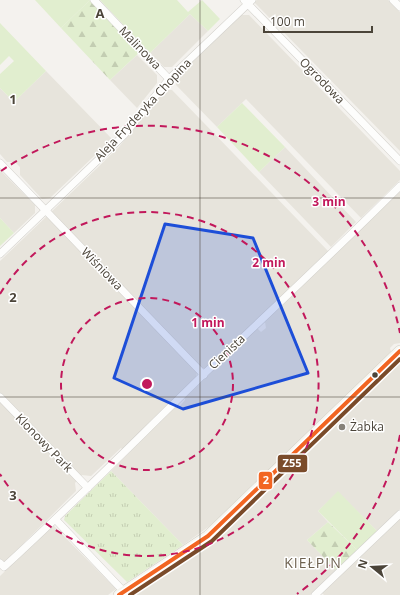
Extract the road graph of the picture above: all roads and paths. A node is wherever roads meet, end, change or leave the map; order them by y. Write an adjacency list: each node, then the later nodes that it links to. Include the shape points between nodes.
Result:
1 (94, 0): 5 (street, Malinowa)
2 (393, 0): 4 (street)
3 (248, 1): 5 (street, Aleja Fryderyka Chopina); 6 (street, Ogrodowa)
4 (400, 7)
5 (169, 79): 9 (street, Aleja Fryderyka Chopina, via 124,135)
6 (400, 161)
7 (0, 163): 9 (street, Wiśniowa)
8 (400, 186): 12 (street, Cienista)
9 (45, 210): 10 (street, Aleja Fryderyka Chopina); 12 (street, Wiśniowa)
10 (0, 254)
11 (400, 351): 18 (street, via 208,536)
12 (204, 375): 14 (street, Cienista)
13 (0, 397): 14 (street, Klonowy Park)
14 (88, 488): 16 (street, Cienista)
15 (400, 514): 19 (street)
16 (56, 520): 17 (street, Cienista, via 4,567); 18 (street)
17 (0, 563)
18 (123, 594)
19 (315, 595)

